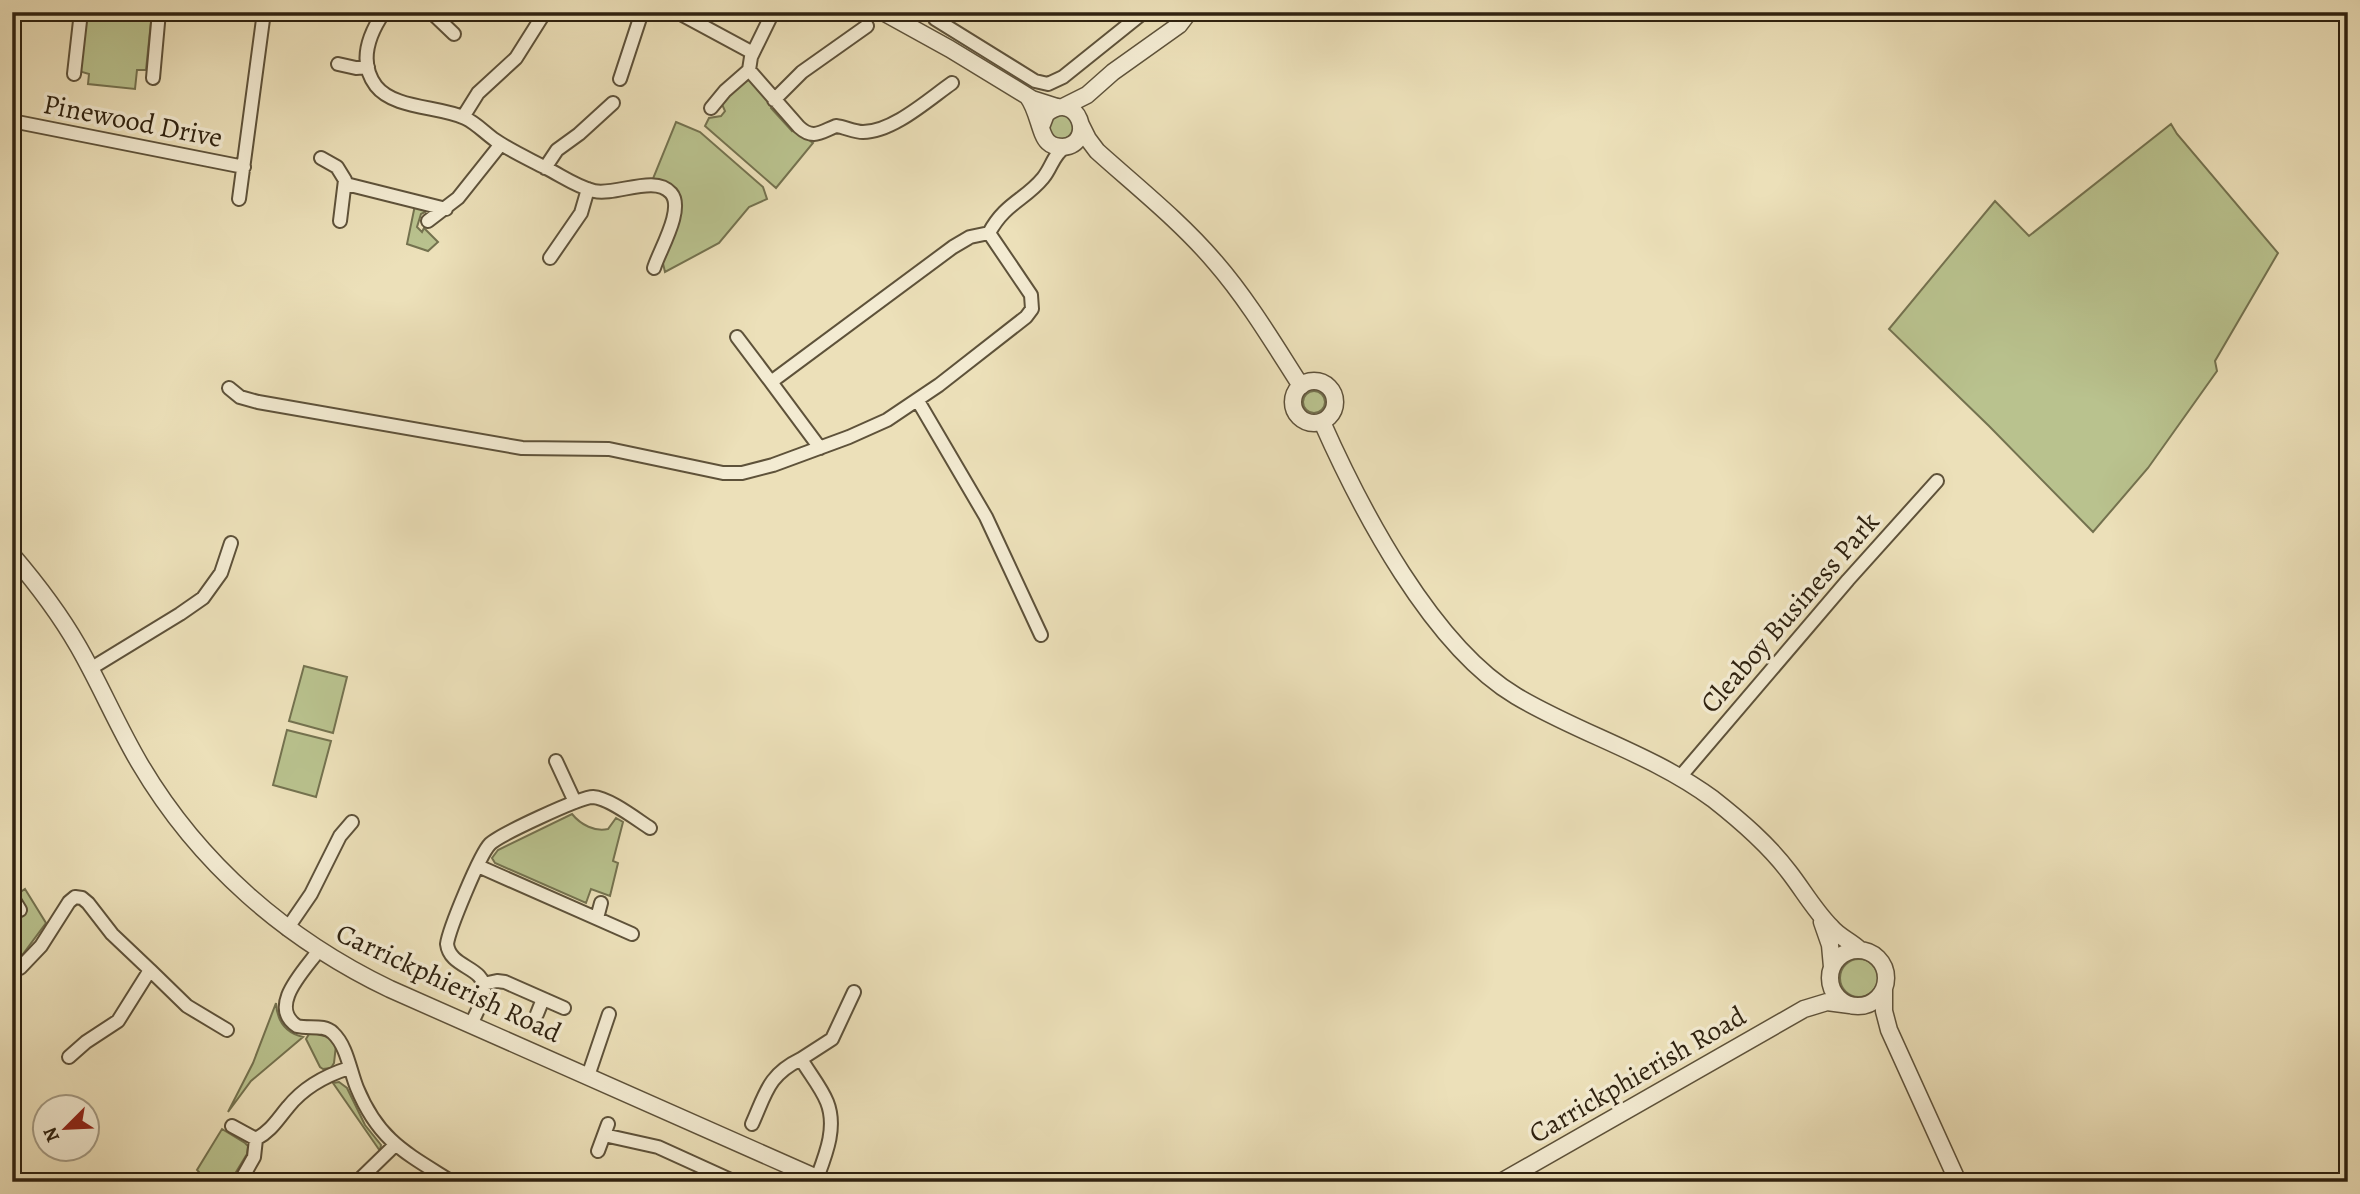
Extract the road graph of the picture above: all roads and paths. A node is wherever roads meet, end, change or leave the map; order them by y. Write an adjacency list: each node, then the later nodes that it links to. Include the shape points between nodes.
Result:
1 (80, 12): 22 (street)
2 (159, 12): 23 (street)
3 (264, 12): 40 (street)
4 (384, 12): 20 (street, via 369,40)
5 (431, 12): 15 (street)
6 (545, 12): 32 (street, via 516,58 478,93)
7 (642, 12): 24 (street)
8 (677, 12): 18 (street)
9 (773, 12): 18 (street)
10 (884, 12): 17 (street)
11 (1144, 12): 16 (street, via 1063,78 1048,84 1030,78)
12 (1189, 12): 26 (street, via 1179,25)
13 (935, 19): 16 (street)
14 (867, 26): 28 (street, via 802,72)
15 (454, 34)
16 (959, 34): 17 (street)
17 (950, 49): 27 (street)
18 (753, 52): 21 (street)
19 (338, 64): 20 (street)
20 (368, 67): 32 (street, via 375,84 390,98)
21 (749, 70): 28 (street); 31 (street)
22 (74, 74)
23 (152, 78)
24 (620, 79)
25 (951, 83): 28 (street, via 911,113 867,132 836,126 817,135 807,134)
26 (1087, 95): 30 (street); 34 (street)
27 (1028, 97): 30 (street); 35 (street)
28 (774, 100)
29 (613, 103): 41 (street, via 557,150)
30 (1060, 107): 34 (street, via 1073,111); 35 (street, via 1046,114)
31 (711, 108)
32 (463, 117): 36 (street)
33 (12, 121): 40 (street, Pinewood Drive)
34 (1081, 123): 37 (street, via 1079,137); 38 (street)
35 (1043, 133): 37 (street, via 1055,146); 42 (street)
36 (501, 144): 41 (street); 46 (street)
37 (1067, 146): 38 (street); 42 (street)
38 (1097, 151): 54 (street, via 1214,260)
39 (321, 158): 43 (street, via 341,171)
40 (244, 167): 45 (street)
41 (545, 168): 44 (street)
42 (1048, 169): 49 (street, via 1039,183 1003,212)
43 (346, 184): 46 (street); 47 (street)
44 (588, 189): 50 (street, via 581,213); 51 (street, via 611,192 644,186 671,193 675,200 672,225)
45 (239, 198)
46 (446, 209): 48 (street)
47 (340, 221)
48 (428, 221)
49 (989, 233): 53 (street, via 959,243); 56 (street, via 1027,289 1032,309)
50 (551, 258)
51 (654, 268)
52 (737, 337): 53 (street)
53 (771, 382): 58 (street)
54 (1301, 386): 57 (street, via 1294,398 1296,412 1305,421); 57 (street, via 1314,381 1332,391 1334,411)
55 (229, 388): 58 (street, via 240,397 258,401 505,445 609,449 723,473 751,472)
56 (918, 401): 58 (street, via 877,425); 62 (street, via 986,517)
57 (1322, 422): 65 (street, via 1360,501 1407,578 1482,671 1528,703)
58 (820, 449)
59 (1937, 481): 65 (street, Cleaboy Business Park)
60 (231, 543): 63 (street, via 221,573 203,598)
61 (12, 555): 63 (street, Carrickphierish Road, via 56,610)
62 (1041, 635)
63 (90, 669): 75 (street, Carrickphierish Road, via 140,764 178,821 218,867)
64 (555, 759): 66 (street)
65 (1680, 777): 72 (street, via 1767,846)
66 (575, 802): 68 (street, via 600,799); 69 (street, via 494,841)
67 (352, 822): 75 (street)
68 (650, 828)
69 (478, 866): 74 (street); 82 (street, via 447,944 452,958 473,971)
70 (15, 892): 73 (street)
71 (601, 902): 74 (street)
72 (1815, 908): 78 (street); 81 (street, via 1828,936)
73 (20, 910)
74 (597, 918): 76 (street)
75 (287, 929): 77 (street, Carrickphierish Road)
76 (632, 934)
77 (319, 950): 91 (street, Carrickphierish Road, via 366,977); 96 (street, via 287,996 285,1011 297,1026 331,1031)
78 (1860, 950): 81 (street, via 1842,955); 83 (street, via 1883,964)
79 (15, 968): 80 (street, via 41,946 75,897 88,903)
80 (150, 970): 92 (street, via 187,1006); 94 (street, via 118,1021)
81 (1831, 972): 86 (street, via 1833,992); 88 (street, Carrickphierish Road, via 1816,999)
82 (483, 984): 85 (street, via 505,982); 91 (street)
83 (1884, 990): 86 (street, via 1872,1003); 93 (street, via 1884,1011)
84 (854, 992): 95 (street, via 832,1039)
85 (543, 999): 87 (street); 89 (street)
86 (1853, 1006): 88 (street, Carrickphierish Road, via 1827,1002); 93 (street, via 1872,1014)
87 (564, 1008)
88 (1799, 1012): 108 (street, Carrickphierish Road)
89 (537, 1014)
90 (609, 1014): 97 (street)
91 (471, 1024): 97 (street, Carrickphierish Road)
92 (226, 1030)
93 (1893, 1041): 109 (street)
94 (69, 1057)
95 (801, 1059): 98 (street, via 774,1077); 103 (street, via 827,1101 831,1119)
96 (349, 1068): 100 (street, via 309,1087 271,1130); 101 (street, via 369,1113)
97 (588, 1076): 103 (street, Carrickphierish Road)
98 (752, 1124)
99 (232, 1126): 100 (street)
100 (256, 1139): 104 (street, via 254,1157)
101 (395, 1145): 105 (street); 106 (street)
102 (598, 1151): 107 (street, via 606,1129)
103 (822, 1180)
104 (240, 1182)
105 (357, 1182)
106 (452, 1182)
107 (736, 1182)
108 (1501, 1182)
109 (1958, 1182)

